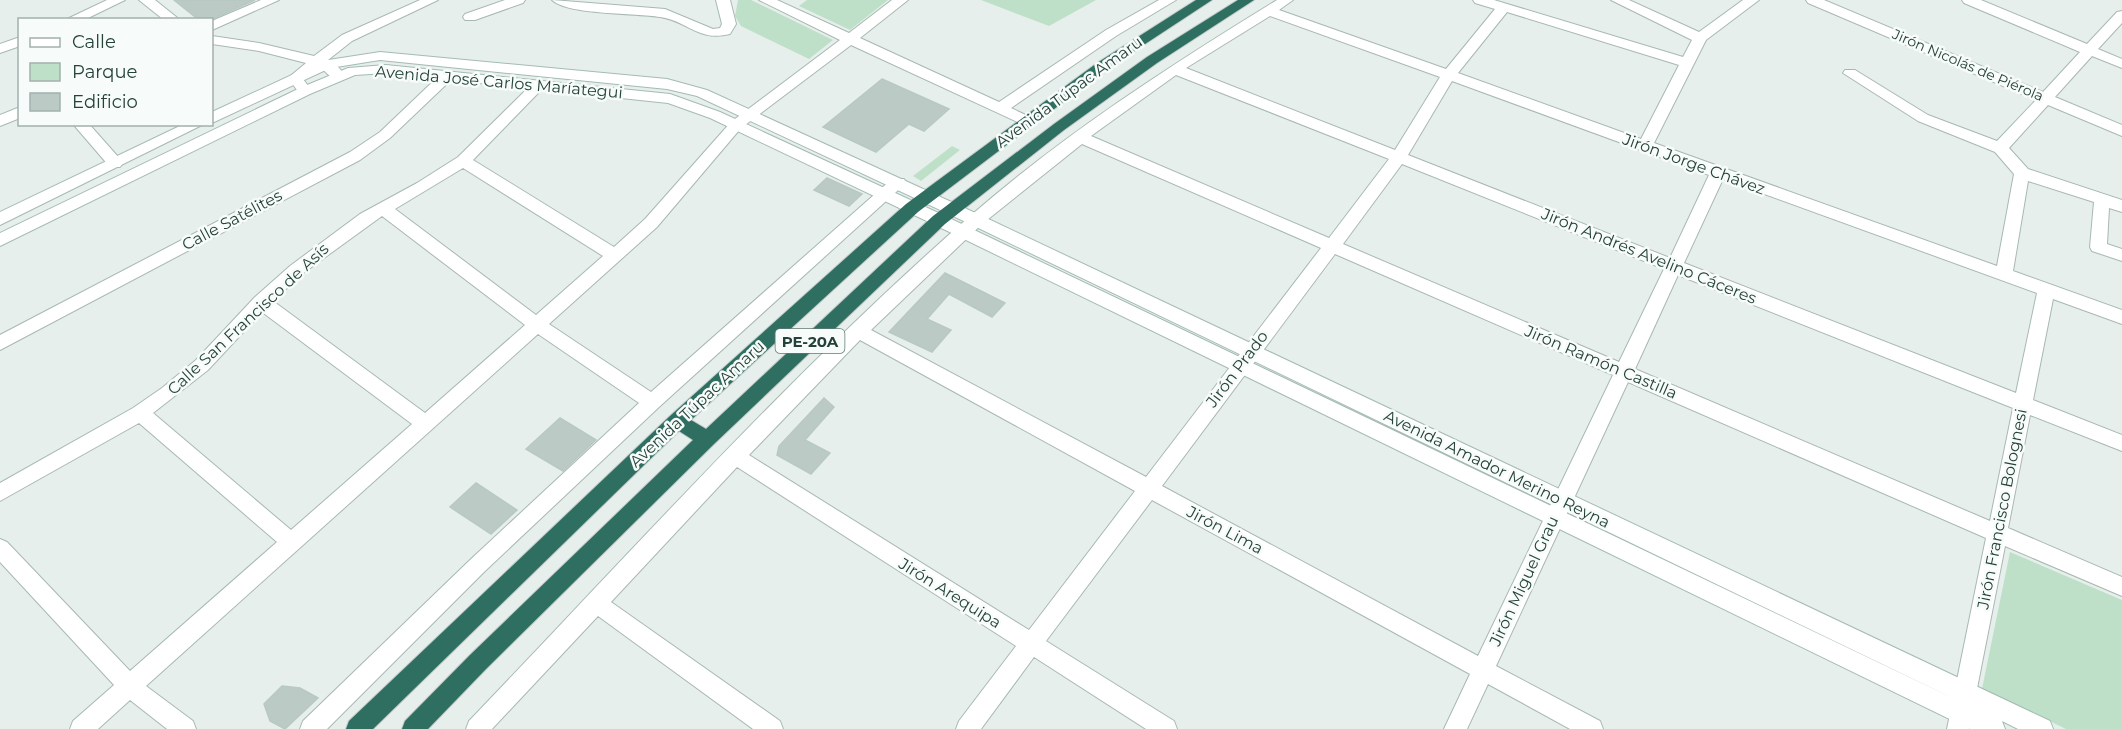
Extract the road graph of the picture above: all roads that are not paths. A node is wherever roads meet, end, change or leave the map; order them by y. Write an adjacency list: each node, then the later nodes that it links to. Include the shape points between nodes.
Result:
1 (118, 0): 23 (street)
2 (146, 0): 24 (street)
3 (272, 0): 25 (street)
4 (431, 0): 30 (street, via 347,38)
5 (518, 0): 22 (street)
6 (559, 0): 7 (street, via 574,5 665,13 712,33 725,30 729,24)
7 (723, 0)
8 (766, 0): 27 (street)
9 (901, 0): 27 (street)
10 (1169, 0): 42 (street, via 1111,33)
11 (1205, 0): 47 (highway, Avenida Túpac Amaru / PE-20A)
12 (1247, 0): 64 (highway, Avenida Túpac Amaru / PE-20A, via 1152,60)
13 (1286, 0): 20 (street)
14 (1480, 0): 19 (street)
15 (1618, 0): 26 (street)
16 (1752, 0): 26 (street)
17 (1813, 0): 41 (street, Jirón Nicolás de Piérola)
18 (1969, 0): 29 (street)
19 (1504, 7): 31 (street); 37 (street, Jirón Prado)
20 (1267, 10): 33 (street); 37 (street, Jirón Jorge Chávez)
21 (2122, 15): 29 (street)
22 (470, 17)
23 (76, 18)
24 (171, 18)
25 (213, 26)
26 (1700, 38): 31 (street)
27 (849, 39): 42 (street); 45 (street)
28 (213, 40): 30 (street, via 259,46)
29 (2090, 51): 32 (street); 41 (street)
30 (320, 63): 36 (street); 38 (street, Avenida José Carlos Maríategui); 45 (street, Avenida José Carlos Maríategui, via 398,57 667,84 702,93)
31 (1687, 63): 52 (street)
32 (2122, 64)
33 (1175, 69): 51 (street); 54 (street, Jirón Andrés Avelino Cáceres)
34 (1850, 73): 53 (street, via 1923,118)
35 (448, 75): 36 (street, Avenida José Carlos Maríategui, via 386,69); 39 (street, Avenida José Carlos Maríategui); 78 (street, Calle Satélites, via 385,135 355,156)
36 (338, 76): 40 (street, Avenida José Carlos Maríategui)
37 (1448, 76): 52 (street, Jirón Jorge Chávez); 54 (street, Jirón Prado)
38 (295, 78): 40 (street); 44 (street, Avenida José Carlos Maríategui)
39 (539, 85): 45 (street, Avenida José Carlos Maríategui, via 670,99); 55 (street, Calle San Francisco de Asís)
40 (306, 91): 67 (street, Avenida José Carlos Maríategui)
41 (2047, 98): 50 (street, Jirón Nicolás de Piérola); 53 (street)
42 (1000, 108): 47 (street)
43 (18, 113): 46 (street)
44 (213, 118)
45 (742, 120): 59 (street, Avenida José Carlos Maríategui); 69 (street, via 675,197)
46 (0, 121)
47 (1027, 121): 61 (highway, Avenida Túpac Amaru / PE-20A)
48 (82, 126): 56 (street)
49 (193, 126): 56 (street)
50 (2122, 131)
51 (1080, 137): 66 (street); 68 (street, Jirón Ramón Castilla)
52 (1645, 147): 57 (street, Jirón Jorge Chávez)
53 (2000, 148): 58 (street)
54 (1399, 157): 68 (street, Jirón Prado); 71 (street, Jirón Andrés Avelino Cáceres)
55 (463, 161): 63 (street, Calle San Francisco de Asís); 69 (street)
56 (116, 163): 65 (street)
57 (1718, 173): 71 (street, Jirón Miguel Grau); 72 (street, Jirón Jorge Chávez)
58 (2022, 173): 60 (street); 72 (street)
59 (891, 189): 61 (street, Avenida José Carlos Maríategui); 81 (street, Avenida Túpac Amaru)
60 (2102, 201): 62 (street); 70 (street, via 2098,247)
61 (919, 202): 64 (street, Avenida José Carlos Maríategui); 84 (highway, Avenida Túpac Amaru / PE-20A)
62 (2121, 205)
63 (383, 209): 74 (street, Calle San Francisco de Asís, via 330,242); 76 (street)
64 (945, 214): 66 (street, Avenida Amador Merino Reyna); 86 (highway, Avenida Túpac Amaru / PE-20A)
65 (0, 219)
66 (970, 226): 77 (street); 79 (street, Avenida Amador Merino Reyna)
67 (0, 240)
68 (1332, 245): 79 (street, Jirón Prado); 80 (street, Jirón Ramón Castilla)
69 (614, 255): 76 (street)
70 (2122, 255)
71 (1674, 266): 80 (street, Jirón Miguel Grau); 82 (street, Jirón Andrés Avelino Cáceres)
72 (2004, 274): 73 (street, Jirón Jorge Chávez)
73 (2046, 289): 75 (street, Jirón Jorge Chávez); 82 (street, Jirón Francisco Bolognesi)
74 (261, 302): 83 (street, Calle San Francisco de Asís, via 202,365); 85 (street)
75 (2122, 317)
76 (536, 324): 81 (street); 85 (street)
77 (858, 331): 88 (street); 89 (street, Jirón Lima)
78 (0, 343)
79 (1245, 358): 89 (street, Jirón Prado); 91 (street, Avenida Amador Merino Reyna)
80 (1624, 371): 91 (street, Jirón Miguel Grau); 92 (street, Jirón Ramón Castilla)
81 (652, 402): 104 (street, Avenida Túpac Amaru)
82 (2023, 404): 87 (street, Jirón Andrés Avelino Cáceres); 92 (street, Jirón Francisco Bolognesi)
83 (140, 413): 90 (street, Calle San Francisco de Asís); 93 (street)
84 (677, 421): 86 (highway); 105 (highway, Avenida Túpac Amaru / PE-20A)
85 (425, 423): 93 (street)
86 (707, 439): 106 (highway, Avenida Túpac Amaru / PE-20A)
87 (2122, 443)
88 (735, 456): 96 (street); 97 (street, Jirón Arequipa)
89 (1148, 489): 97 (street, Jirón Prado); 98 (street, Jirón Lima)
90 (0, 493)
91 (1558, 509): 98 (street, Jirón Miguel Grau); 100 (street, Avenida Amador Merino Reyna); 101 (street, Avenida Amador Merino Reyna)
92 (1997, 533): 95 (street, Jirón Ramón Castilla); 100 (street, Jirón Francisco Bolognesi)
93 (291, 542): 99 (street)
94 (0, 548): 99 (street)
95 (2122, 587)
96 (595, 602): 107 (street); 108 (street)
97 (1031, 644): 109 (street, Jirón Prado); 110 (street, Jirón Arequipa)
98 (1483, 670): 111 (street, Jirón Miguel Grau); 112 (street, Jirón Lima)
99 (129, 686): 102 (street); 103 (street)
100 (1965, 693): 101 (street, Jirón Francisco Bolognesi); 114 (street, Avenida Amador Merino Reyna)
101 (1960, 721): 113 (street, Avenida Amador Merino Reyna)
102 (81, 729)
103 (185, 729)
104 (311, 729)
105 (357, 729)
106 (413, 729)
107 (477, 729)
108 (772, 729)
109 (967, 729)
110 (1166, 729)
111 (1455, 729)
112 (1592, 729)
113 (1994, 729)
114 (2042, 729)

